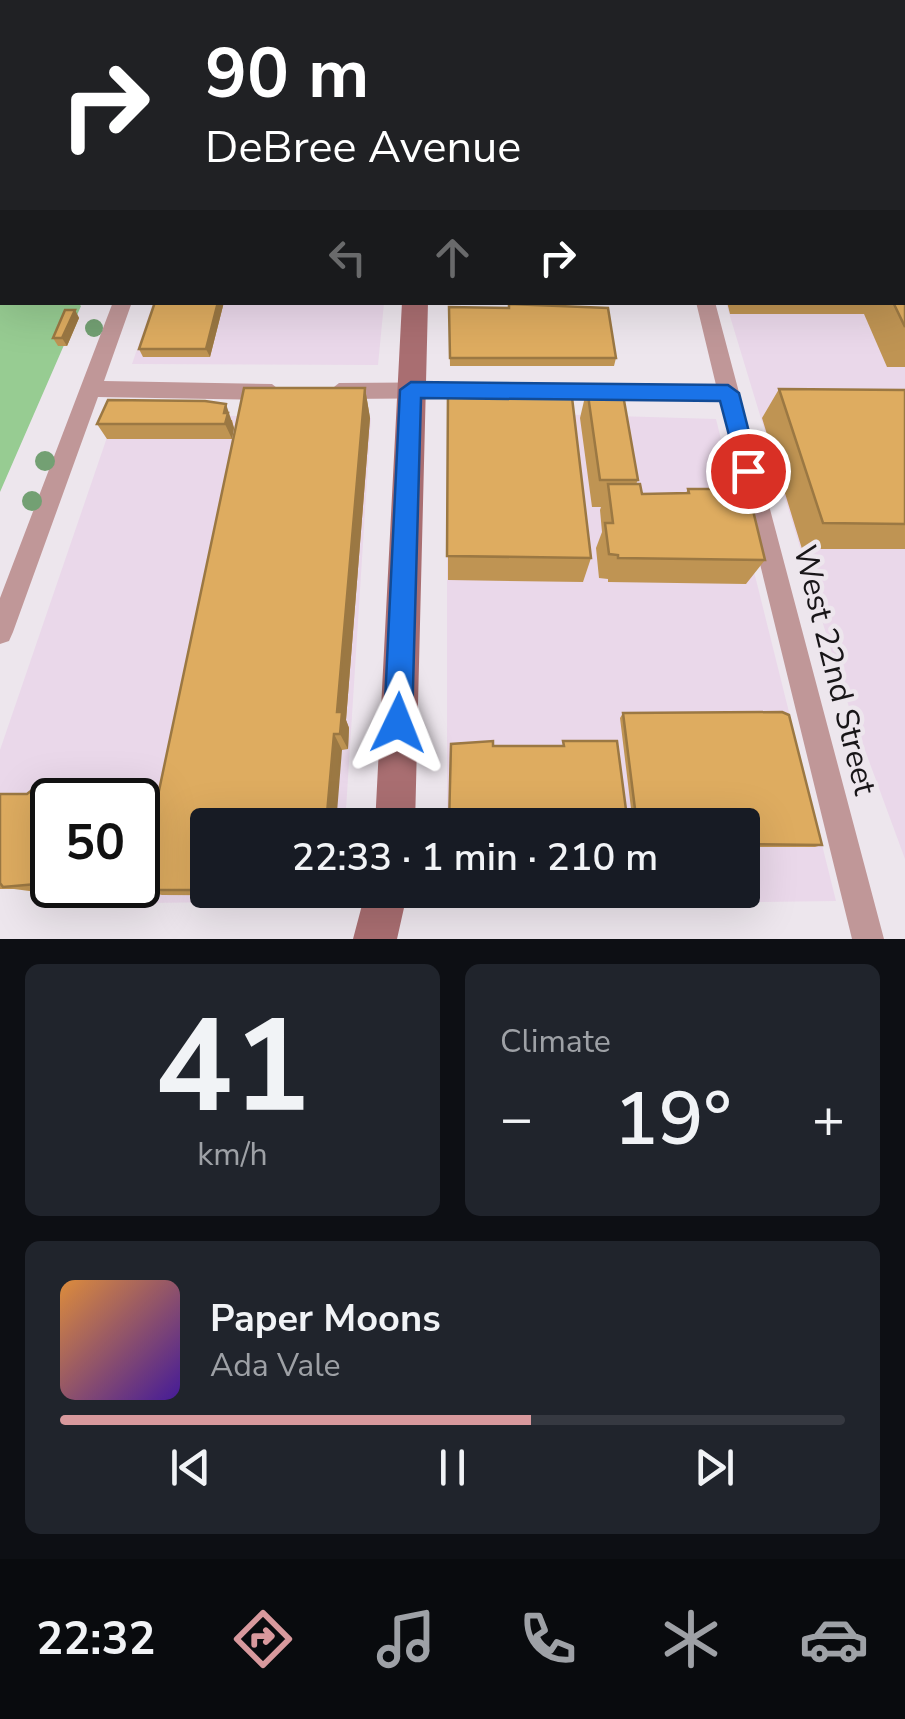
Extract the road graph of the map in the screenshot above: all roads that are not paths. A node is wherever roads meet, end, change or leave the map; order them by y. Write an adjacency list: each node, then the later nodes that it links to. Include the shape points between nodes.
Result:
1 (122, 305): 4 (street)
2 (415, 305): 5 (main road)
3 (706, 305): 6 (street, West 22nd Street)
4 (90, 390): 5 (street); 7 (street)
5 (411, 390): 6 (street); 8 (main road)
6 (728, 393): 11 (street, West 22nd Street)
7 (0, 632)
8 (395, 808)
9 (383, 908): 10 (main road)
10 (375, 939)
11 (868, 939)

